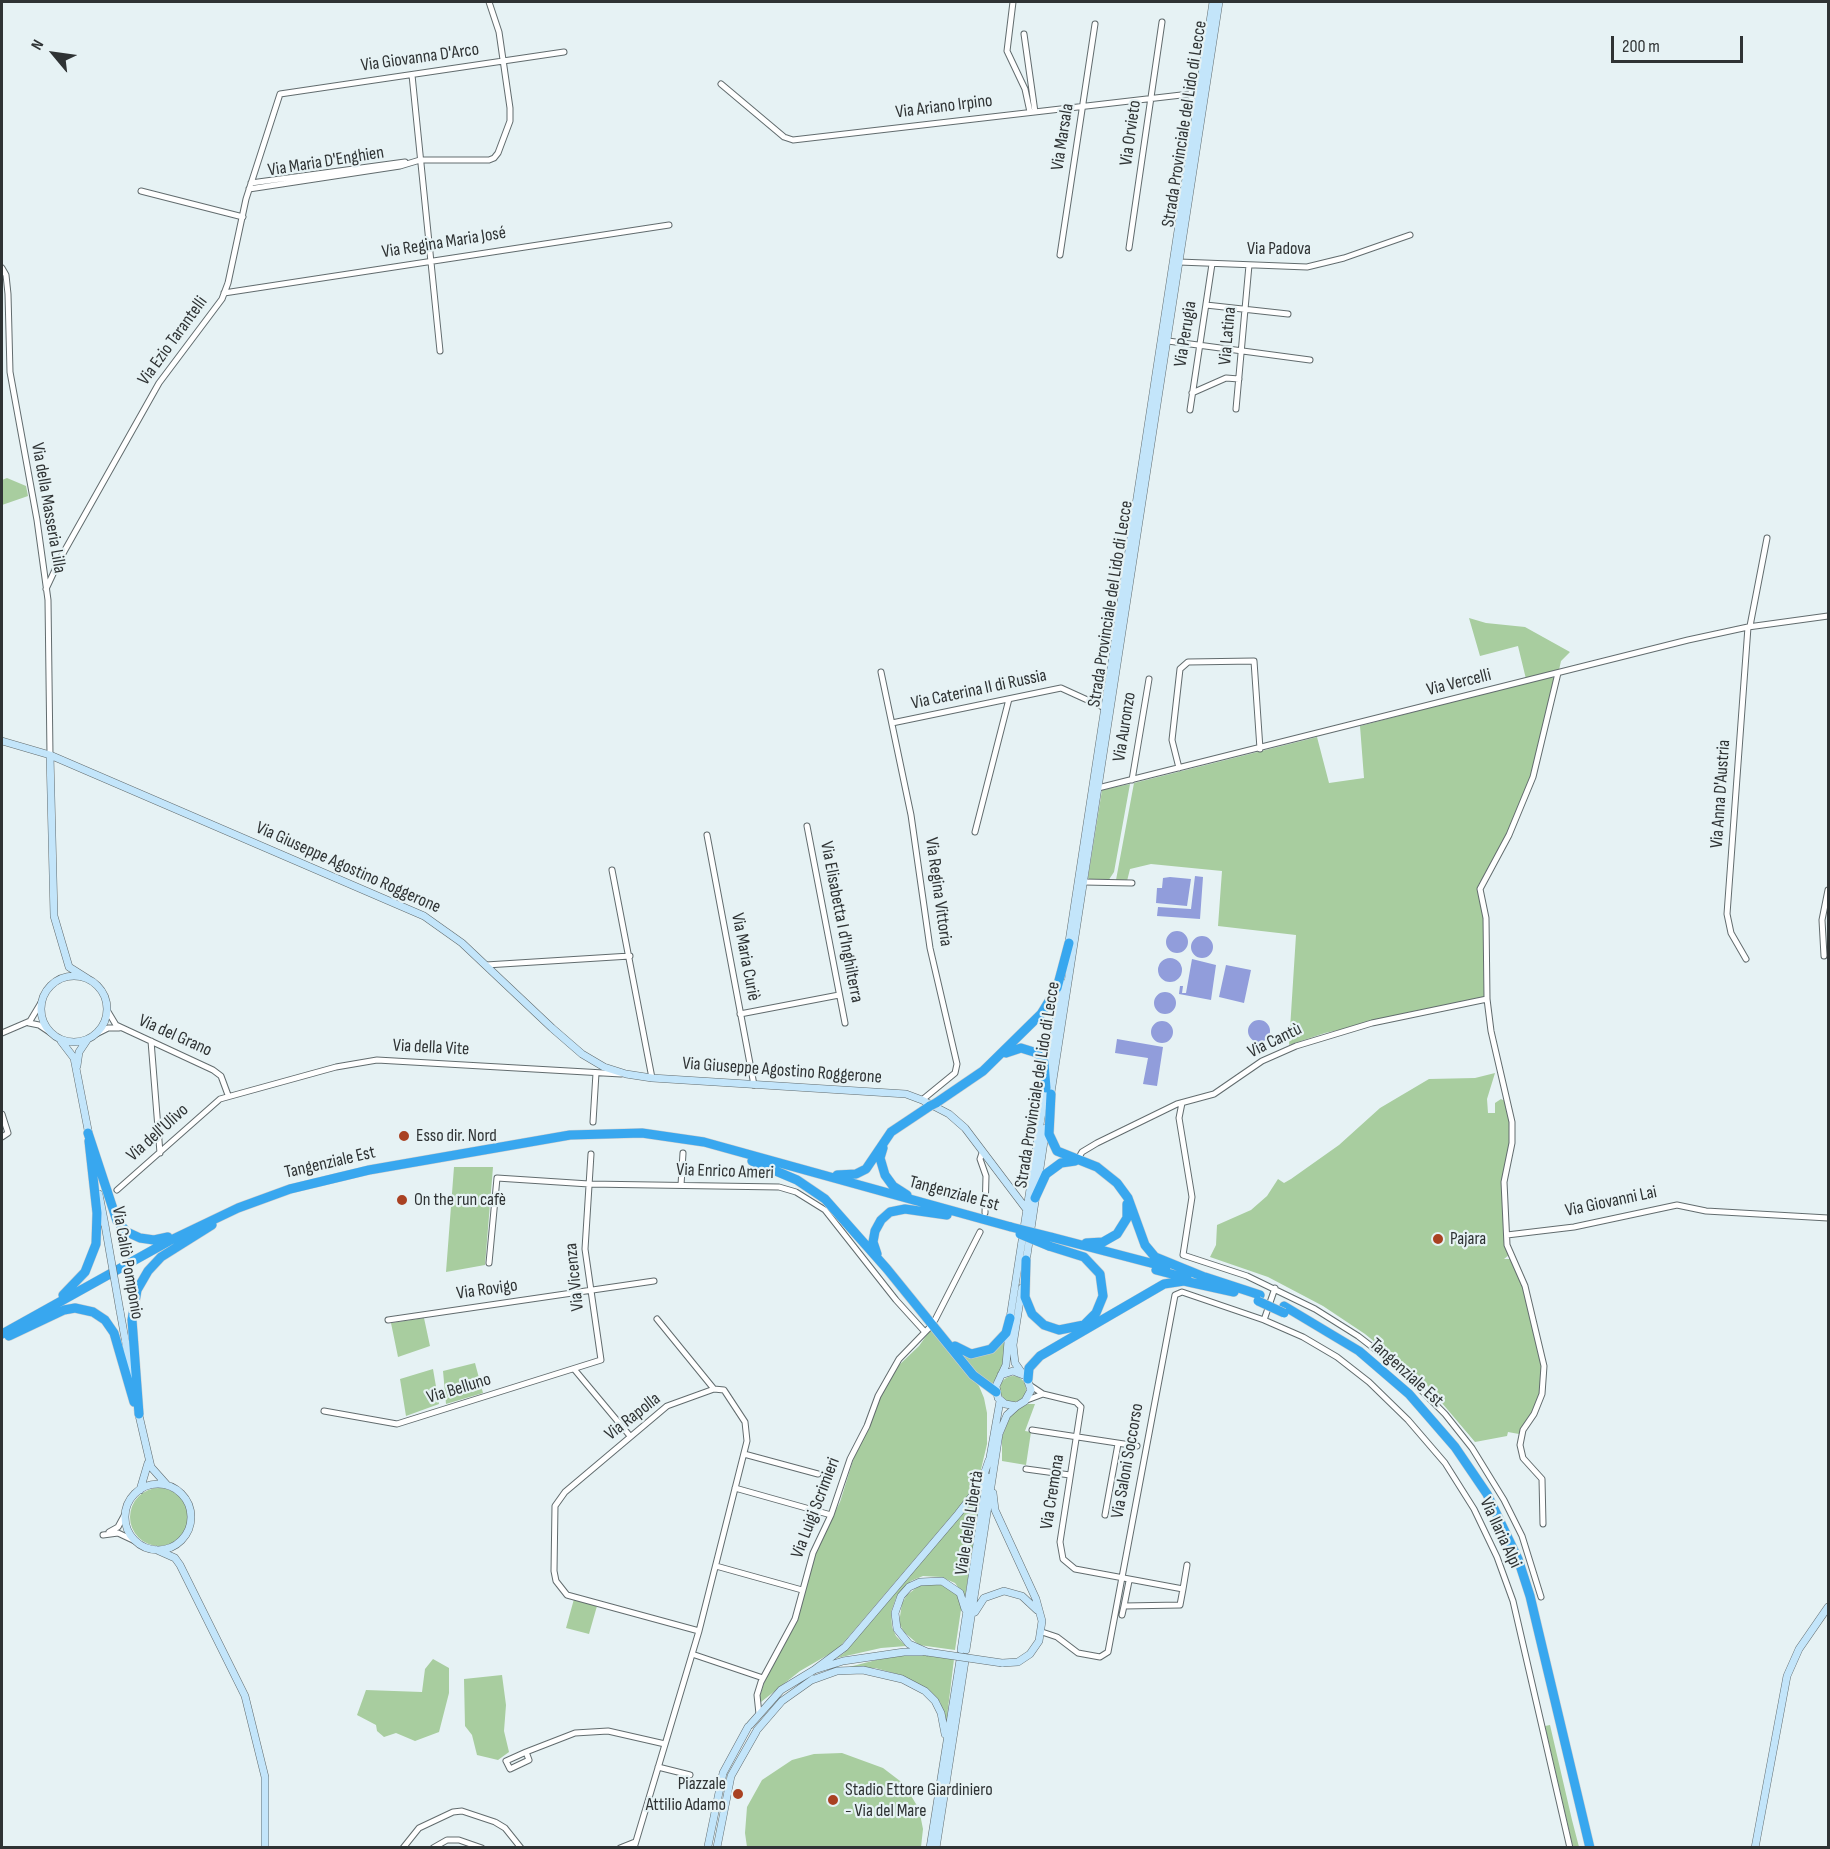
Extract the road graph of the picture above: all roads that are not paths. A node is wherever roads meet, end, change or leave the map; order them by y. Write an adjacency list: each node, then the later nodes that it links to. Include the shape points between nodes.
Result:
1 (489, 2): 9 (street)
2 (1013, 2): 18 (street, via 1007,51)
3 (1213, 2): 10 (main road, Strada Provinciale del Lido di Lecce)
4 (1219, 2): 27 (main road, Strada Provinciale del Lido di Lecce)
5 (1162, 22): 15 (street, Via Orvieto)
6 (1095, 24): 16 (street, Via Marsala)
7 (1024, 34): 18 (street)
8 (564, 52): 9 (street, Via Giovanna D'Arco)
9 (503, 61): 11 (street, Via Giovanna D'Arco); 19 (street, Via Maria D'Enghien, via 510,121 498,153 489,160)
10 (1202, 74): 14 (street); 17 (main road, Strada Provinciale del Lido di Lecce)
11 (412, 75): 13 (street, Via Giovanna D'Arco); 19 (street)
12 (721, 84): 18 (street, Via Ariano Irpino, via 793,140)
13 (280, 94): 20 (street, Via Ezio Tarantelli)
14 (1190, 94): 15 (street, Via Ariano Irpino); 17 (street)
15 (1151, 98): 16 (street, Via Ariano Irpino); 25 (street, Via Orvieto)
16 (1083, 106): 18 (street, Via Ariano Irpino); 26 (street, Via Marsala)
17 (1197, 110): 27 (main road, Strada Provinciale del Lido di Lecce)
18 (1033, 112)
19 (420, 160): 20 (street, Via Maria D'Enghien); 28 (street)
20 (250, 186): 22 (street, Via Ezio Tarantelli)
21 (141, 191): 22 (street)
22 (243, 217): 33 (street, Via Ezio Tarantelli)
23 (669, 225): 28 (street, Via Regina Maria José)
24 (1410, 235): 30 (street, Via Padova, via 1307,267)
25 (1129, 248)
26 (1060, 255)
27 (1178, 256): 29 (street, Via Padova); 32 (main road, Strada Provinciale del Lido di Lecce)
28 (431, 260): 33 (street, Via Regina Maria José); 39 (street)
29 (1212, 264): 30 (street, Via Padova); 34 (street, Via Perugia)
30 (1249, 265): 35 (street, Via Latina)
31 (2, 268): 47 (street, Via della Masseria Lilla, via 8,294 10,372)
32 (1175, 269): 37 (main road, Strada Provinciale del Lido di Lecce); 54 (main road, Strada Provinciale del Lido di Lecce)
33 (225, 293): 47 (street, Via Ezio Tarantelli, via 159,383)
34 (1206, 305): 35 (street); 38 (street, Via Perugia)
35 (1245, 309): 36 (street); 40 (street, Via Latina)
36 (1288, 314)
37 (1168, 341): 38 (street); 61 (main road, Strada Provinciale del Lido di Lecce)
38 (1200, 346): 40 (street); 43 (street, Via Perugia)
39 (440, 351)
40 (1241, 351): 41 (street); 42 (street, Via Latina)
41 (1310, 360)
42 (1239, 379): 43 (street, via 1226,378); 44 (street, Via Latina)
43 (1192, 393): 45 (street, Via Perugia)
44 (1236, 409)
45 (1190, 410)
46 (1767, 538): 49 (street, Via Anna D'Austria)
47 (46, 589): 58 (street, Via della Masseria Lilla)
48 (1828, 616): 49 (street, Via Vercelli)
49 (1749, 626): 51 (street, Via Vercelli); 73 (street, Via Anna D'Austria, via 1727,914 1731,933)
50 (881, 672): 55 (street, Via Regina Vittoria)
51 (1558, 673): 57 (street, Via Vercelli); 78 (street, via 1533,777 1509,835 1480,889 1486,918)
52 (1149, 679): 60 (street, Via Auronzo)
53 (1009, 699): 54 (street, Via Caterina II di Russia, via 1061,688); 55 (street, Via Caterina II di Russia); 63 (street)
54 (1105, 708): 69 (main road, Strada Provinciale del Lido di Lecce)
55 (892, 723): 98 (street, Via Regina Vittoria, via 911,815 930,948 957,1064 955,1073)
56 (2, 741): 58 (main road, Via Giuseppe Agostino Roggerone)
57 (1260, 749): 59 (street, Via Vercelli); 59 (street, via 1254,661 1188,662 1180,669 1172,740)
58 (50, 755): 72 (main road, via 54,916); 74 (main road, Via Giuseppe Agostino Roggerone, via 424,916)
59 (1179, 768): 60 (street, Via Vercelli)
60 (1132, 780): 61 (street, Via Vercelli)
61 (1098, 788): 66 (main road, Strada Provinciale del Lido di Lecce)
62 (807, 826): 77 (street, Via Elisabetta I d'Inghilterra)
63 (975, 832)
64 (707, 835): 81 (street, Via Maria Curiè)
65 (612, 870): 70 (street)
66 (1084, 882): 67 (street); 96 (main road, Strada Provinciale del Lido di Lecce)
67 (1132, 883)
68 (1828, 890): 71 (street, via 1822,920)
69 (1069, 943): 90 (highway, via 1059,982 1048,1004); 96 (main road, Strada Provinciale del Lido di Lecce)
70 (630, 956): 74 (street); 94 (street)
71 (1824, 956)
72 (65, 958): 75 (main road, via 72,970); 76 (main road)
73 (1746, 959)
74 (486, 965): 93 (main road, Via Giuseppe Agostino Roggerone, via 582,1054)
75 (88, 979): 76 (main road, via 71,976); 80 (main road, via 101,991)
76 (56, 981): 79 (main road)
77 (839, 995): 81 (street); 83 (street, Via Elisabetta I d'Inghilterra)
78 (1487, 999): 99 (street, Via Cantù, via 1323,1036 1262,1061 1214,1094); 128 (street, via 1512,1122 1504,1182)
79 (42, 1001): 82 (street); 86 (main road, via 41,1015)
80 (107, 1010): 84 (street, via 113,1023); 87 (main road, Via Caliò Pomponio, via 105,1020)
81 (740, 1014): 95 (street, Via Maria Curiè)
82 (27, 1023): 85 (street); 86 (street)
83 (845, 1023)
84 (124, 1029): 87 (street, via 108,1028); 89 (street, Via del Grano)
85 (2, 1033)
86 (51, 1033): 88 (main road, Via Caliò Pomponio)
87 (91, 1037): 88 (main road, via 75,1042); 92 (main road, Via Caliò Pomponio, via 80,1052)
88 (60, 1039): 92 (main road, Via Caliò Pomponio, via 72,1053)
89 (151, 1041): 97 (street, Via del Grano, via 213,1070 221,1076); 107 (street)
90 (996, 1059): 96 (highway, via 1015,1048 1037,1053 1044,1062); 106 (highway)
91 (596, 1073): 93 (street, Via della Vite); 97 (street, Via della Vite, via 377,1060); 103 (street)
92 (78, 1074): 105 (main road, Via Caliò Pomponio)
93 (627, 1074): 94 (main road, Via Giuseppe Agostino Roggerone)
94 (652, 1078): 95 (main road, Via Giuseppe Agostino Roggerone)
95 (754, 1085): 98 (main road, Via Giuseppe Agostino Roggerone, via 906,1094)
96 (1048, 1091): 112 (highway, via 1050,1140 1063,1155); 114 (main road, Strada Provinciale del Lido di Lecce); 120 (main road, Strada Provinciale del Lido di Lecce)
97 (228, 1095): 107 (street, Via dell'Ulivo)
98 (922, 1100): 109 (main road, Via Giuseppe Agostino Roggerone, via 957,1119)
99 (1182, 1103): 100 (street, Via Cantù); 102 (street)
100 (1164, 1111): 102 (street); 112 (street, Via Cantù, via 1082,1152)
101 (2, 1114): 104 (street, via 8,1132)
102 (1179, 1118): 135 (street, via 1192,1197 1183,1255)
103 (593, 1122)
104 (2, 1137)
105 (89, 1137): 124 (highway, via 113,1214 127,1232 140,1238 162,1239); 145 (highway, via 98,1234 90,1264 66,1293); 158 (main road, Via Caliò Pomponio, bridge)
106 (887, 1137): 113 (highway, via 870,1164 856,1174); 122 (highway, via 880,1158 888,1181 904,1194)
107 (160, 1153): 118 (street, Via dell'Ulivo)
108 (683, 1153): 116 (street)
109 (982, 1153): 119 (main road, Via Giuseppe Agostino Roggerone); 123 (street)
110 (591, 1154): 115 (street, Via Vicenza)
111 (752, 1161): 122 (highway, Tangenziale Est); 126 (highway, Tangenziale Est, via 674,1143 612,1138 574,1140 326,1185); 132 (highway, via 797,1180 825,1199)
112 (1081, 1162): 117 (highway, via 1104,1172); 120 (highway, via 1054,1167 1046,1174)
113 (803, 1170): 122 (highway, Tangenziale Est); 124 (highway, Tangenziale Est, via 674,1137 609,1132 570,1135 335,1176)
114 (1031, 1181): 119 (main road, via 1023,1190); 121 (main road, Strada Provinciale del Lido di Lecce)
115 (589, 1184): 116 (street, Via Enrico Ameri); 131 (street, Via Enrico Ameri, via 497,1178); 136 (street, Via Vicenza, via 585,1249)
116 (681, 1185): 146 (street, Via Enrico Ameri, via 779,1187 810,1198 825,1210)
117 (1121, 1188): 129 (highway, via 1127,1218 1112,1238 1092,1244); 133 (highway, via 1145,1245 1155,1257)
118 (117, 1190)
119 (1012, 1191): 121 (main road, Via Giuseppe Agostino Roggerone)
120 (1035, 1198): 121 (main road, Strada Provinciale del Lido di Lecce)
121 (1030, 1211): 130 (main road); 140 (main road, Viale della Libertà)
122 (947, 1213): 129 (highway, Tangenziale Est, bridge); 132 (highway, via 905,1209 885,1215 873,1242)
123 (985, 1213)
124 (217, 1216): 145 (highway, Tangenziale Est)
125 (1828, 1218): 128 (street, Via Giovanni Lai, via 1706,1211 1677,1205 1574,1227)
126 (212, 1225): 147 (highway, Tangenziale Est); 158 (highway, via 161,1257 137,1290 132,1320)
127 (980, 1232): 144 (street, Via Luigi Scrimieri)
128 (1507, 1235): 177 (street, via 1510,1254 1525,1286 1544,1366 1538,1406 1523,1431 1520,1445 1523,1458 1542,1479)
129 (1050, 1240): 130 (highway, via 1084,1257 1100,1274 1103,1296 1084,1325 1059,1330 1032,1314 1025,1297); 133 (highway, Tangenziale Est); 137 (highway, Tangenziale Est)
130 (1026, 1260): 151 (main road, via 1013,1345 1015,1363)
131 (489, 1263)
132 (887, 1269): 144 (highway)
133 (1209, 1278): 138 (highway, Tangenziale Est)
134 (654, 1281): 136 (street, Via Rovigo)
135 (1275, 1288): 143 (street); 188 (street, via 1358,1336 1397,1366 1445,1414 1472,1448 1504,1500 1531,1560)
136 (590, 1290): 142 (street, Via Rovigo); 148 (street, Via Vicenza)
137 (1234, 1292): 138 (highway, Tangenziale Est); 151 (highway, via 1184,1281 1164,1284 1041,1356 1031,1365)
138 (1259, 1298): 139 (highway, Tangenziale Est)
139 (1284, 1309): 224 (highway, Tangenziale Est, via 1354,1356 1407,1399 1450,1449 1484,1500 1524,1595); 225 (highway, Tangenziale Est, via 1359,1351 1409,1394 1455,1447 1486,1494 1514,1549 1530,1596)
140 (1010, 1318): 144 (highway, via 997,1345 977,1354 959,1349); 150 (main road, Viale della Libertà, via 1006,1365)
141 (657, 1319): 152 (street)
142 (388, 1320)
143 (1264, 1320): 184 (street, Via Saloni Soccorso, via 1182,1292 1173,1297); 223 (street, Via Ilaria Alpi, via 1337,1357 1369,1382 1445,1463 1474,1509 1513,1601)
144 (935, 1325): 146 (street, Via Luigi Scrimieri); 154 (highway, via 973,1375)
145 (15, 1326): 147 (highway, Tangenziale Est)
146 (925, 1332): 175 (street, Via Luigi Scrimieri, via 892,1368 850,1460)
147 (4, 1336): 158 (highway, via 69,1309 87,1310 99,1316 114,1333)
148 (600, 1360): 149 (street, Via Belluno)
149 (574, 1369): 157 (street, Via Belluno, via 397,1424); 160 (street)
150 (1001, 1375): 151 (main road, via 1014,1371); 154 (main road, Viale della Libertà)
151 (1027, 1379): 153 (street, Via Cremona); 155 (main road, via 1030,1394)
152 (714, 1389): 160 (street, Via Rapolla, via 667,1406); 165 (street, via 729,1394 745,1422 748,1431)
153 (1043, 1394): 155 (street); 161 (street, Via Cremona, via 1079,1404)
154 (998, 1396): 156 (main road, via 1008,1406); 167 (main road, Viale della Libertà)
155 (1026, 1401): 156 (main road, Viale della Libertà)
156 (1017, 1406): 163 (main road, Viale della Libertà, via 1004,1421)
157 (324, 1411)
158 (139, 1416): 166 (main road, Via Caliò Pomponio)
159 (1032, 1430): 161 (street)
160 (630, 1436): 193 (street, Via Rapolla, via 558,1500 554,1518 556,1581 567,1595)
161 (1076, 1438): 162 (street); 170 (street, Via Cremona)
162 (1118, 1444): 164 (street); 176 (street)
163 (997, 1446): 192 (main road, via 995,1510 1036,1599); 195 (main road, Viale della Libertà)
164 (1137, 1446)
165 (744, 1454): 169 (street); 172 (street)
166 (148, 1458): 171 (main road, Via Caliò Pomponio, via 155,1474); 173 (main road, Via Caliò Pomponio)
167 (989, 1460): 195 (main road, Viale della Libertà); 199 (main road, via 980,1486 958,1514 845,1647)
168 (1026, 1469): 170 (street)
169 (818, 1474)
170 (1070, 1475): 184 (street, Via Cremona, via 1060,1542 1064,1559 1075,1569)
171 (169, 1486): 173 (main road); 178 (main road, Via Caliò Pomponio, via 184,1497 191,1514)
172 (735, 1488): 175 (street); 183 (street)
173 (140, 1490): 174 (main road, Via Caliò Pomponio, via 130,1500)
174 (125, 1514): 179 (main road); 179 (street, via 118,1527 103,1535 118,1533)
175 (831, 1515): 187 (street, Via Luigi Scrimieri, via 813,1553)
176 (1105, 1515)
177 (1543, 1524)
178 (183, 1539): 180 (main road); 181 (main road, Via Caliò Pomponio, via 178,1551)
179 (135, 1541): 180 (main road)
180 (156, 1550): 181 (main road, via 175,1558)
181 (180, 1565): 215 (main road, via 245,1696 265,1777)
182 (1187, 1565): 186 (street)
183 (716, 1566): 187 (street); 193 (street)
184 (1121, 1580): 185 (street, Via Cremona); 194 (street, Via Saloni Soccorso, via 1108,1652 1103,1657 1074,1652 1062,1640)
185 (1129, 1581): 186 (street, Via Cremona); 189 (street)
186 (1184, 1589): 189 (street, via 1180,1605)
187 (802, 1590): 200 (street, Via Luigi Scrimieri, via 786,1638)
188 (1541, 1597)
189 (1124, 1606): 191 (street)
190 (1828, 1607): 226 (main road, via 1799,1649 1787,1676)
191 (1122, 1615)
192 (1042, 1621): 194 (main road); 195 (main road, via 1035,1607 1022,1596 1010,1592 990,1595 977,1606)
193 (699, 1631): 197 (street)
194 (1042, 1632): 196 (main road, bridge, via 1025,1658 1002,1664)
195 (964, 1650): 196 (main road, via 963,1598 948,1584 931,1580 909,1587 895,1612 897,1629 904,1639)
196 (927, 1652): 198 (main road)
197 (692, 1654): 200 (street); 207 (street)
198 (866, 1658): 199 (main road); 201 (main road)
199 (814, 1670): 202 (main road)
200 (763, 1678): 204 (street, Via Luigi Scrimieri, via 758,1695)
201 (812, 1680): 203 (main road); 208 (main road, via 837,1671 871,1670 915,1684 939,1708)
202 (790, 1683): 203 (main road); 204 (main road)
203 (795, 1690): 206 (main road)
204 (759, 1714): 205 (main road)
205 (749, 1726): 206 (main road, via 755,1724); 213 (main road, via 723,1773)
206 (756, 1731): 214 (main road, via 731,1776)
207 (665, 1744): 209 (street, via 593,1731 575,1733); 210 (street)
208 (946, 1749): 221 (main road); 222 (main road, via 962,1660)
209 (526, 1752)
210 (658, 1767): 211 (street); 212 (street)
211 (690, 1775)
212 (634, 1845): 220 (street)
213 (707, 1847): 214 (main road)
214 (717, 1847)
215 (264, 1848)
216 (403, 1848): 219 (street, via 419,1828 453,1812 475,1813 495,1822 505,1828)
217 (433, 1848): 218 (street, via 447,1840 459,1840)
218 (482, 1848)
219 (520, 1848)
220 (620, 1848)
221 (930, 1848)
222 (936, 1848)
223 (1570, 1848)
224 (1583, 1848)
225 (1590, 1848)
226 (1755, 1848)

